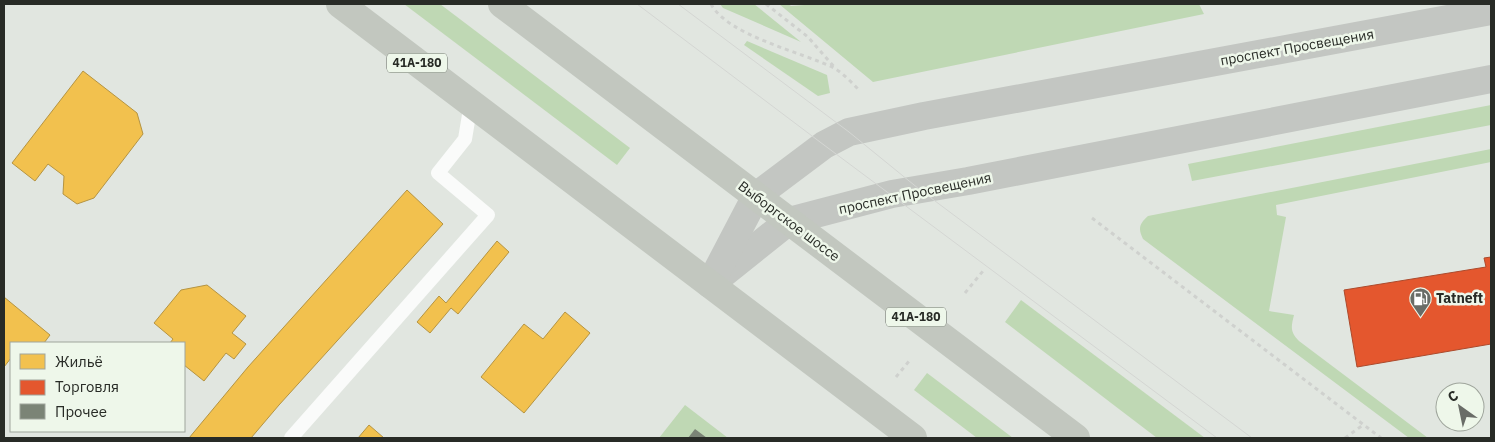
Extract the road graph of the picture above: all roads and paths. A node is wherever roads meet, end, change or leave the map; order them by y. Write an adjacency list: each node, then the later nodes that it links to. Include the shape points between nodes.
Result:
1 (340, 4): 9 (main road, 41А-180)
2 (502, 4): 10 (main road, Выборгское шоссе / 41А-180)
3 (711, 4): 6 (path, via 714,10 742,31)
4 (766, 4): 6 (path, via 808,37)
5 (1491, 11): 10 (main road, проспект Просвещения, via 849,132 824,145)
6 (835, 69): 8 (path)
7 (1491, 79): 12 (main road, проспект Просвещения, via 919,189)
8 (860, 91)
9 (470, 103): 14 (main road, 41А-180); 19 (lane, via 465,139 438,173 488,215)
10 (756, 196): 12 (main road, Выборгское шоссе / 41А-180); 14 (main road, проспект Просвещения)
11 (1092, 218): 18 (path)
12 (789, 221): 14 (main road, проспект Просвещения); 21 (main road, Выборгское шоссе / 41А-180)
13 (982, 271): 15 (path)
14 (710, 284): 20 (main road, 41А-180)
15 (965, 293)
16 (910, 360): 17 (path)
17 (896, 377)
18 (1363, 425): 22 (path); 23 (path)
19 (291, 438)
20 (913, 438)
21 (1076, 438)
22 (1345, 438)
23 (1380, 438)

